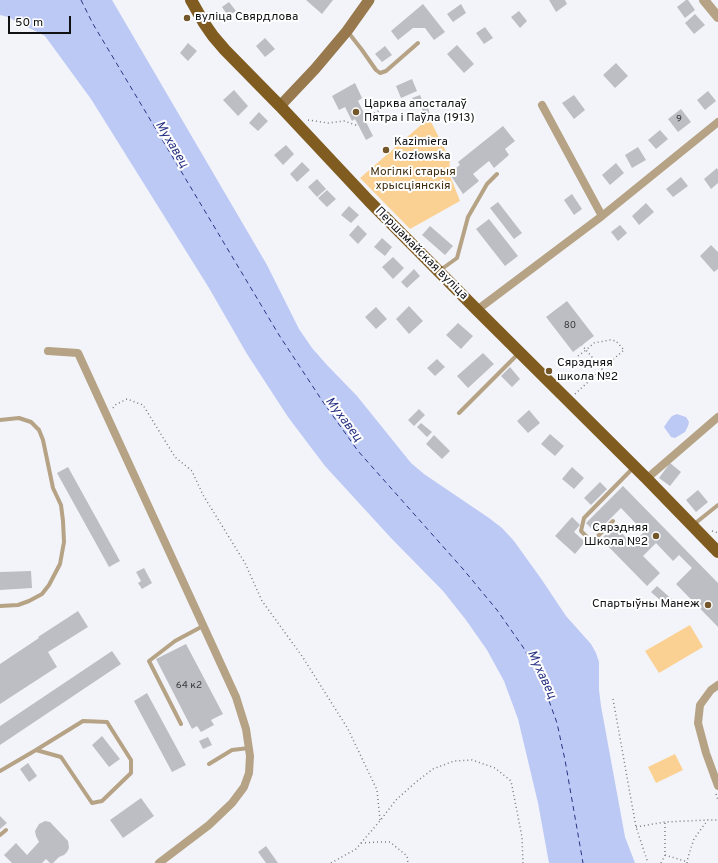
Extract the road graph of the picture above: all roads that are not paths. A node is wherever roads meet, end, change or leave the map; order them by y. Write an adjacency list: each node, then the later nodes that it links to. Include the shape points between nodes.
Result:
1 (192, 0): 8 (main road, Першамайская вуліца, via 213,36)
2 (369, 0): 5 (main road)
3 (704, 0): 4 (street)
4 (718, 17)
5 (347, 30): 6 (lane, via 380,73); 8 (main road)
6 (418, 43)
7 (542, 105): 11 (street)
8 (280, 106): 12 (main road, Першамайская вуліца)
9 (718, 122): 11 (street)
10 (497, 174): 12 (lane, via 487,184 468,217 457,258)
11 (602, 216): 13 (street)
12 (439, 271): 13 (main road, Першамайская вуліца)
13 (477, 310): 15 (main road, Першамайская вуліца)
14 (48, 351): 26 (street, via 78,353)
15 (520, 353): 16 (lane); 19 (main road, Першамайская вуліца)
16 (458, 413)
17 (718, 417): 20 (street)
18 (0, 420): 25 (lane, via 20,418 31,422 39,430 53,488 62,505 64,542 60,564 42,594 18,605)
19 (634, 467): 20 (main road, Першамайская вуліца); 22 (lane, via 584,518 581,531 592,542)
20 (647, 479): 23 (main road, Першамайская вуліца)
21 (718, 505): 23 (lane)
22 (613, 520)
23 (692, 526): 24 (main road, Першамайская вуліца)
24 (718, 552)
25 (0, 606)
26 (203, 626): 28 (lane, via 175,641 149,661); 29 (street, via 236,697)
27 (718, 685): 33 (street, via 700,705 698,723)
28 (181, 724)
29 (249, 748): 31 (lane, via 232,750); 36 (street, via 250,773 244,787 232,803 209,825)
30 (36, 750): 30 (lane, via 83,721 107,722 131,760 131,773 102,801 92,803 61,758); 32 (lane)
31 (209, 764)
32 (0, 771)
33 (718, 786)
34 (6, 830): 35 (lane)
35 (0, 835)
36 (159, 863)

